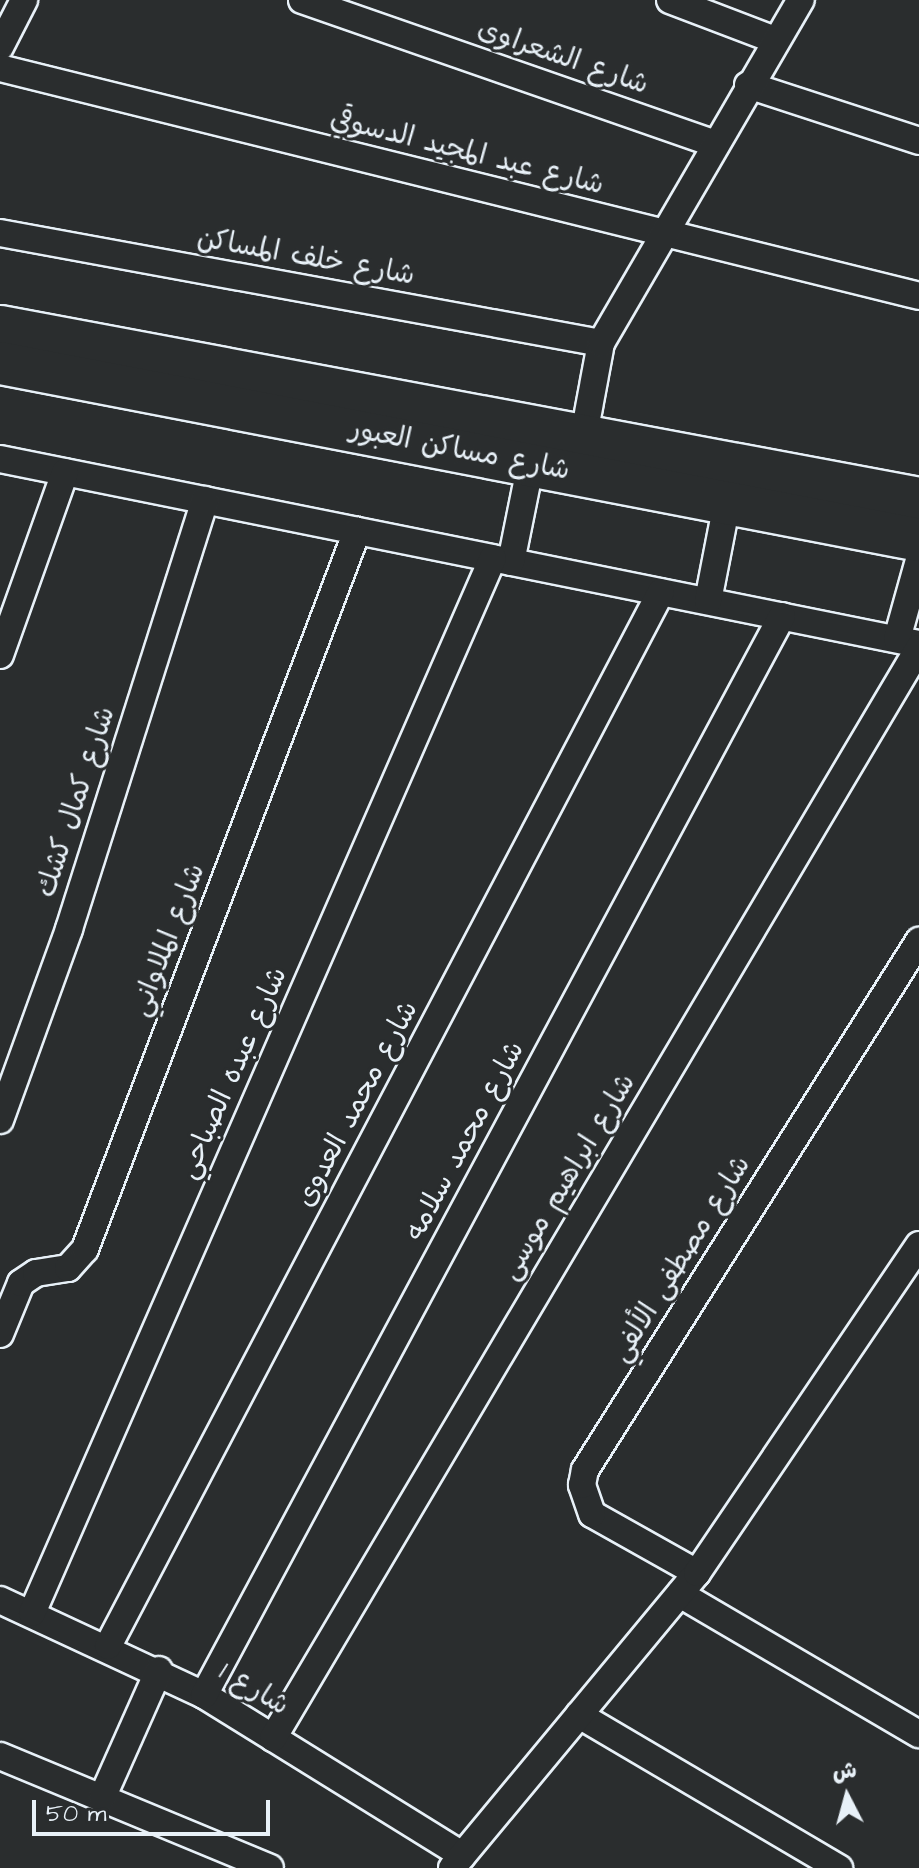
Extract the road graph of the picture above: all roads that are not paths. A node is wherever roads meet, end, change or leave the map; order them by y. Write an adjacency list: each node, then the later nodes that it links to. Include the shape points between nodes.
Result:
1 (24, 0): 6 (street)
2 (302, 0): 10 (street, شارع الشعراوى)
3 (670, 0): 5 (street)
4 (801, 0): 5 (street)
5 (775, 40): 8 (street)
6 (0, 47)
7 (0, 68): 12 (street, شارع عبد المجيد الدسوقي)
8 (748, 85): 9 (street); 10 (street)
9 (919, 141)
10 (713, 143): 12 (street)
11 (0, 233): 15 (street, شارع خلف المساكن)
12 (663, 234): 13 (street, شارع عبد المجيد الدسوقي); 15 (street)
13 (919, 296)
14 (0, 327): 17 (main road, شارع مساكن العبور)
15 (601, 343): 17 (street)
16 (0, 363): 19 (main road, شارع مساكن العبور)
17 (583, 440): 21 (main road, شارع مساكن العبور)
18 (0, 459): 20 (street)
19 (531, 463): 23 (main road, شارع مساكن العبور); 26 (street, شارع عبده الصباحي)
20 (65, 472): 22 (street); 32 (street)
21 (919, 499)
22 (205, 500): 24 (street); 34 (street, شارع كمال كشك, via 69,929)
23 (727, 503): 25 (main road, شارع مساكن العبور); 29 (street)
24 (357, 531): 26 (street); 36 (street, شارع الملاواني, via 85,1249 68,1268 36,1273 21,1283)
25 (919, 540)
26 (502, 560): 28 (street); 40 (street, شارع عبده الصباحي)
27 (919, 560): 31 (street, شارع ابراهيم موسى)
28 (661, 592): 29 (street); 41 (street, شارع محمد العدوى)
29 (708, 601): 30 (street)
30 (782, 616): 31 (street); 43 (street, شارع محمد سلامه)
31 (912, 644): 46 (street, شارع ابراهيم موسى)
32 (0, 655)
33 (919, 941): 37 (street, شارع مصطفى الألفي, via 585,1470 582,1485 592,1514)
34 (0, 1120)
35 (919, 1245): 37 (street)
36 (0, 1334)
37 (697, 1573): 38 (street)
38 (680, 1594): 44 (street); 45 (street)
39 (0, 1600): 40 (street, شارع 1)
40 (32, 1613): 41 (street, شارع 1)
41 (108, 1646): 42 (street, شارع 1)
42 (159, 1670): 43 (street, شارع 1); 48 (street)
43 (204, 1695): 46 (street, شارع 1)
44 (579, 1715): 49 (street); 51 (street)
45 (919, 1734)
46 (273, 1738): 49 (street, شارع 1)
47 (0, 1756): 48 (street)
48 (102, 1798): 50 (street)
49 (457, 1862)
50 (270, 1868)
51 (839, 1868)

